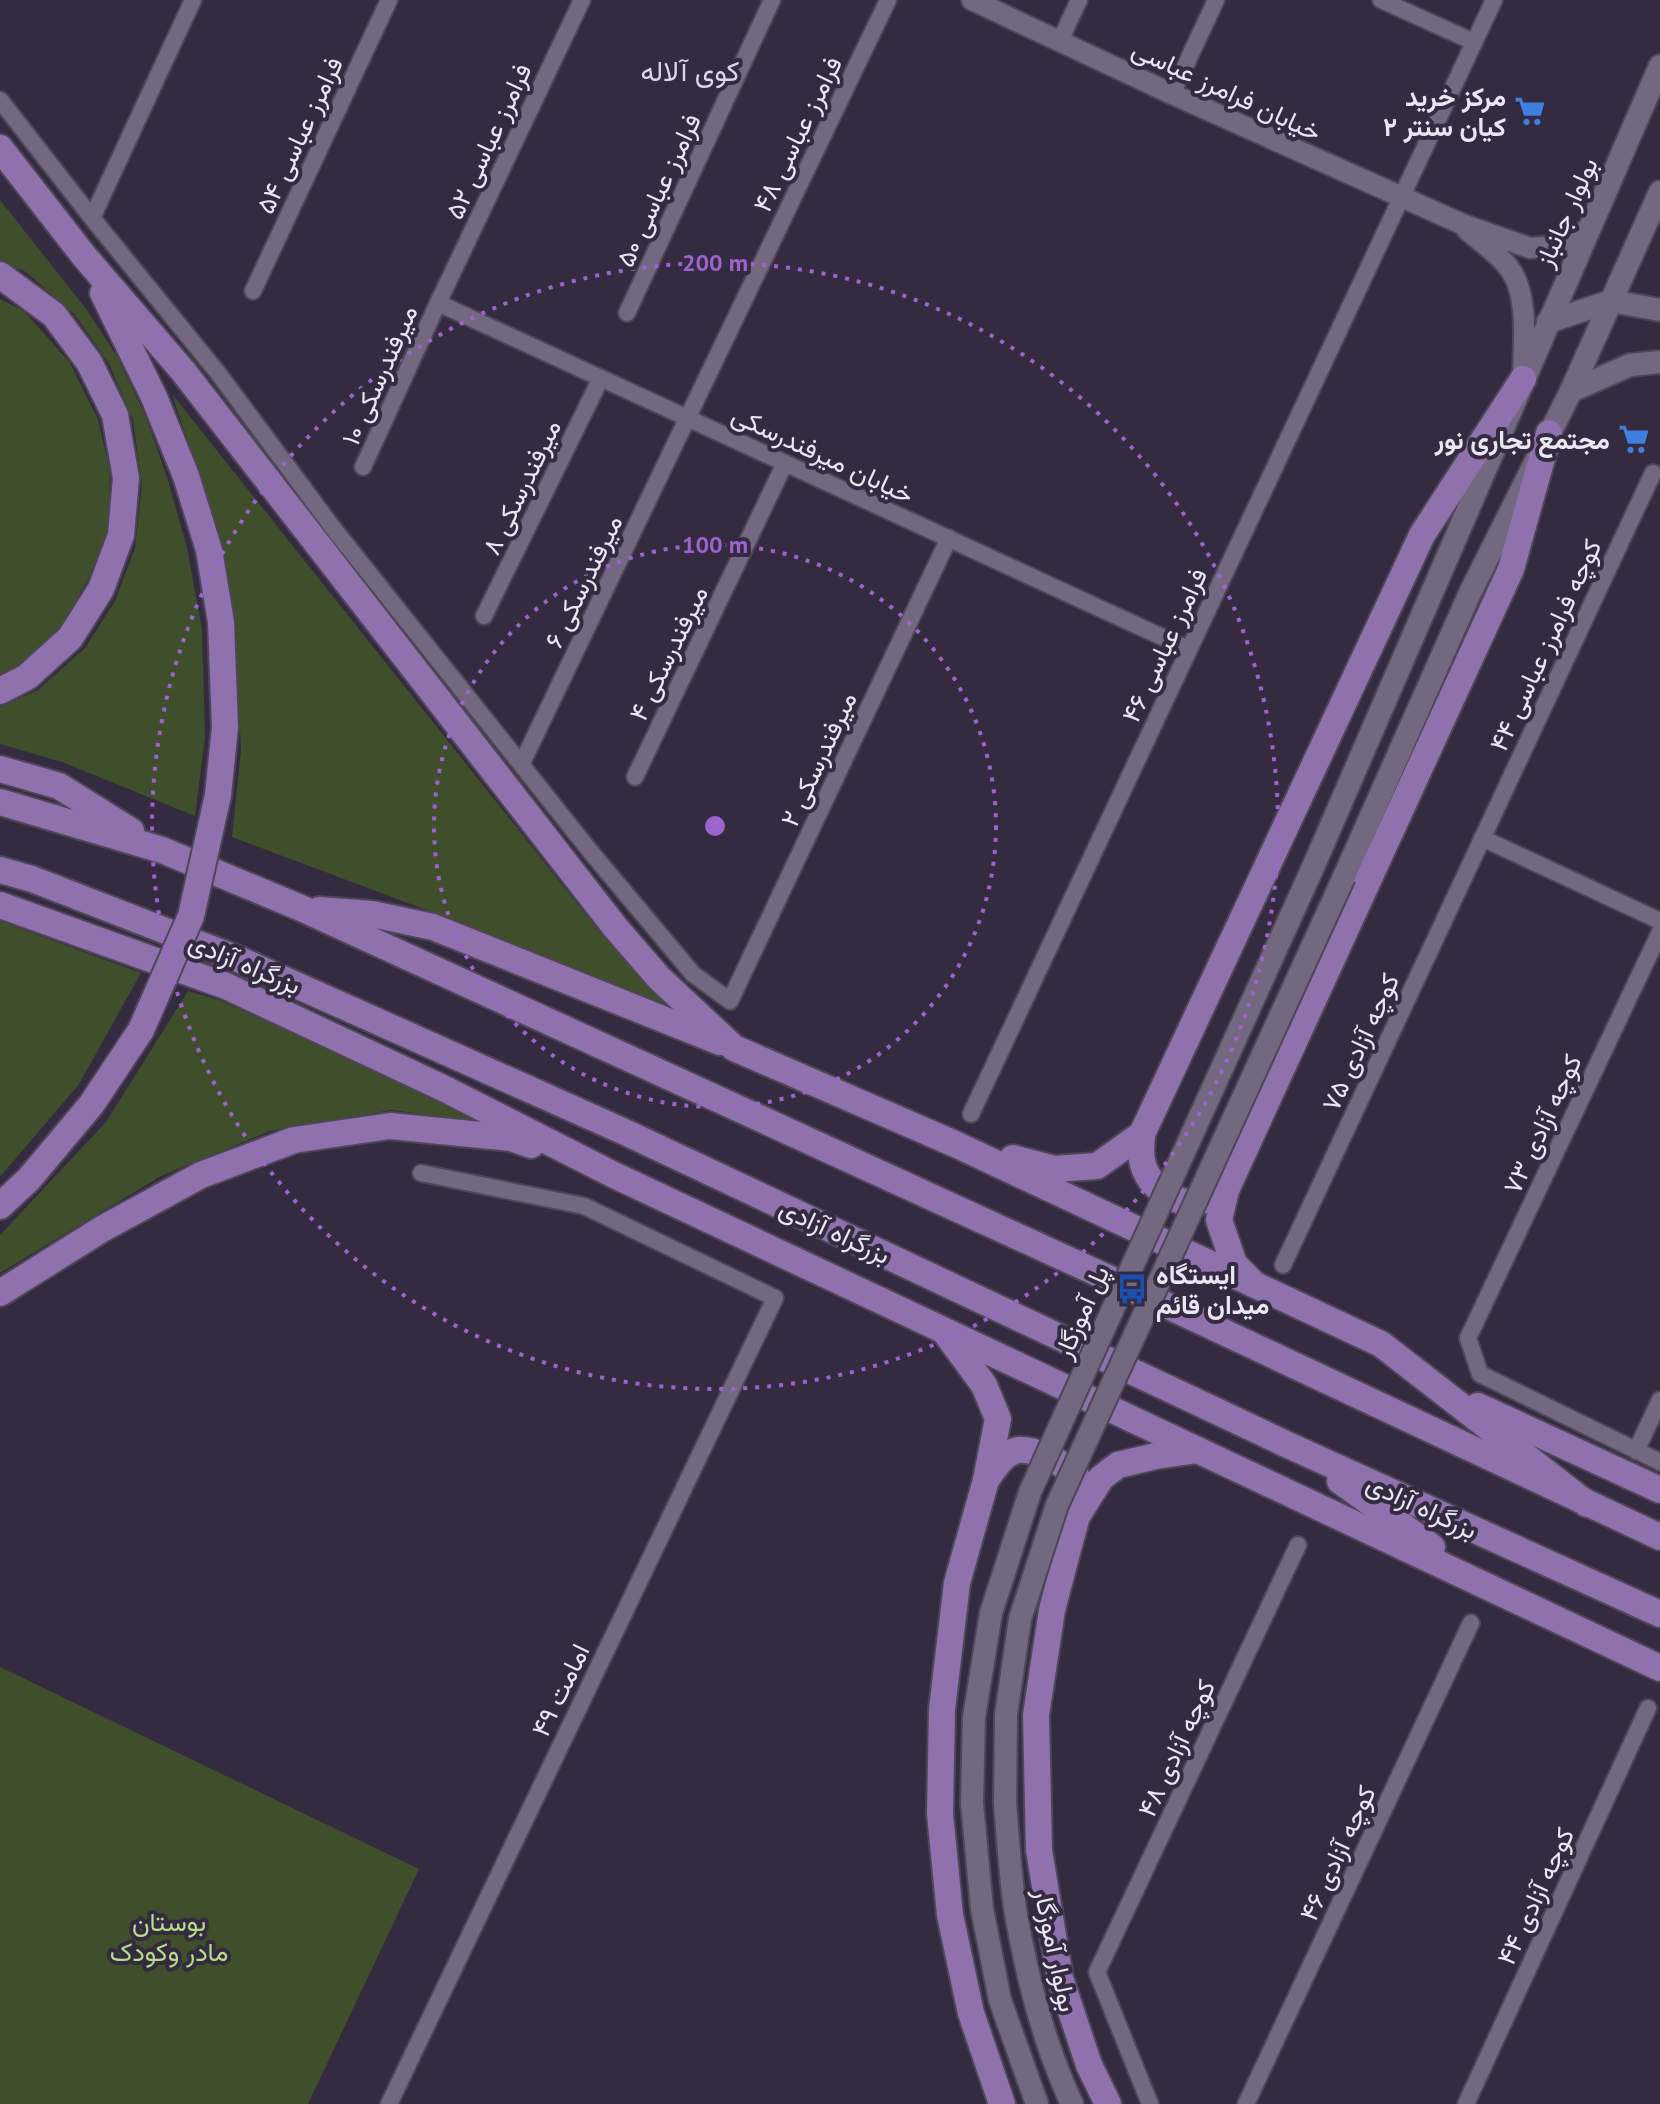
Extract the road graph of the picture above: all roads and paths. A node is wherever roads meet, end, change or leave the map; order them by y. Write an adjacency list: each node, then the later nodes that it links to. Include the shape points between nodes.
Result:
1 (193, 0): 19 (street)
2 (389, 0): 24 (street, فرامرز عباسی ۵۴)
3 (582, 0): 26 (street, فرامرز عباسی ۵۲)
4 (772, 0): 28 (street, فرامرز عباسی ۵۰)
5 (888, 0): 34 (street, فرامرز عباسی ۴۸)
6 (972, 0): 11 (street, خیابان فرامرز عباسی)
7 (1079, 0): 11 (street)
8 (1216, 0): 14 (street)
9 (1381, 0): 12 (street)
10 (1494, 0): 12 (street, فرامرز عباسی ۴۶)
11 (1060, 41): 14 (street, خیابان فرامرز عباسی)
12 (1474, 42): 18 (street, فرامرز عباسی ۴۶)
13 (1660, 66): 21 (main road, بولوار جانباز)
14 (1172, 94): 18 (street, خیابان فرامرز عباسی)
15 (0, 100): 19 (street)
16 (0, 148): 22 (highway)
17 (1660, 192): 25 (main road)
18 (1401, 197): 20 (street, خیابان فرامرز عباسی); 41 (street, فرامرز عباسی ۴۶)
19 (92, 218): 43 (street)
20 (1462, 224): 21 (street, via 1530,248 1553,246); 32 (street, via 1510,268 1520,289)
21 (1589, 229): 29 (main road, بولوار جانباز)
22 (84, 256): 54 (highway, via 183,371 615,927 659,978); 61 (highway, bridge, via 154,397 209,550 221,622 225,727 218,795 191,916 141,1030 91,1105)
23 (0, 275): 42 (highway, via 54,315 89,362 115,415 126,478 121,535 101,589 70,638 27,677)
24 (253, 291)
25 (1611, 301): 27 (main road); 29 (main road); 33 (main road)
26 (438, 303): 31 (street, خیابان میرفندرسکی); 37 (street, میرفندرسکی ۱۰)
27 (1660, 310)
28 (627, 313)
29 (1548, 322): 32 (main road, بولوار جانباز)
30 (1660, 362): 33 (main road, via 1630,365)
31 (601, 378): 34 (street, خیابان میرفندرسکی); 40 (street, میرفندرسکی ۸)
32 (1523, 379): 56 (highway, via 1422,535); 85 (main road, پل آموزگار, bridge, via 1314,865 1030,1492 991,1613 974,1717 972,1803 982,1909 1000,2000)
33 (1571, 391): 35 (main road)
34 (688, 419): 36 (street, خیابان میرفندرسکی); 43 (street, میرفندرسکی ۶)
35 (1549, 433): 60 (highway, via 1511,569); 86 (main road, بولوار آموزگار, bridge, via 1470,593 1057,1505 1020,1619 1006,1715 1005,1803 1015,1907 1032,1988)
36 (785, 463): 39 (street, خیابان میرفندرسکی); 45 (street, میرفندرسکی ۴)
37 (363, 467)
38 (1653, 473): 47 (street, کوچه فرامرز عباسی ۴۴)
39 (949, 538): 41 (street, خیابان میرفندرسکی); 43 (street, میرفندرسکی ۲, via 730,1001 693,974)
40 (484, 616)
41 (1188, 649): 55 (street, فرامرز عباسی ۴۶)
42 (0, 691)
43 (522, 763)
44 (0, 769): 48 (highway, via 59,786)
45 (635, 777)
46 (0, 802): 48 (highway)
47 (1482, 838): 52 (street); 62 (street, کوچه آزادی ۷۵)
48 (162, 850): 51 (highway)
49 (0, 870): 68 (highway, بزرگراه آزادی, via 252,965 641,1139)
50 (0, 905): 59 (highway, via 226,986)
51 (301, 908): 54 (highway, via 372,914 433,927); 74 (highway)
52 (1660, 921)
53 (1660, 932): 70 (street, کوچه آزادی ۷۳, via 1468,1338 1480,1374)
54 (734, 1048): 57 (highway)
55 (971, 1114)
56 (1142, 1134): 57 (highway, via 1097,1166 1055,1169); 60 (highway, via 1142,1160 1151,1181 1168,1196 1190,1202)
57 (955, 1144): 63 (highway)
58 (421, 1173): 83 (street, امامت ۴۹, via 584,1206 775,1298)
59 (614, 1175): 64 (highway, via 511,1138 390,1126 294,1140 201,1175); 65 (highway)
60 (1226, 1190): 63 (highway, via 1219,1220 1226,1244 1234,1264)
61 (0, 1206)
62 (1283, 1265)
63 (1255, 1286): 66 (highway, via 1381,1344)
64 (0, 1293)
65 (943, 1330): 69 (highway); 72 (highway, via 984,1385 998,1419)
66 (1436, 1386): 73 (highway); 74 (highway)
67 (1660, 1400): 70 (street)
68 (1288, 1445): 78 (highway); 79 (highway, بزرگراه آزادی)
69 (1198, 1450): 75 (highway, via 1118,1465 1101,1478); 78 (highway)
70 (1636, 1451): 71 (street)
71 (1660, 1462)
72 (986, 1480): 75 (highway, via 1002,1459 1019,1450 1041,1454 1079,1479 1083,1498); 84 (highway, via 957,1583 942,1709 940,1814 950,1915 971,2013)
73 (1660, 1490)
74 (1587, 1504): 76 (highway)
75 (1077, 1516): 87 (highway, via 1052,1610 1036,1715 1039,1850 1060,1978)
76 (1660, 1537)
77 (1298, 1545): 88 (street, کوچه آزادی ۴۸, via 1097,1972)
78 (1488, 1587): 81 (highway)
79 (1660, 1614)
80 (1471, 1623): 89 (street, کوچه آزادی ۴۶)
81 (1660, 1668)
82 (1648, 1708): 90 (street, کوچه آزادی ۴۴)
83 (389, 2104)
84 (1002, 2104)
85 (1037, 2104)
86 (1072, 2104)
87 (1108, 2104)
88 (1150, 2104)
89 (1246, 2104)
90 (1466, 2104)

